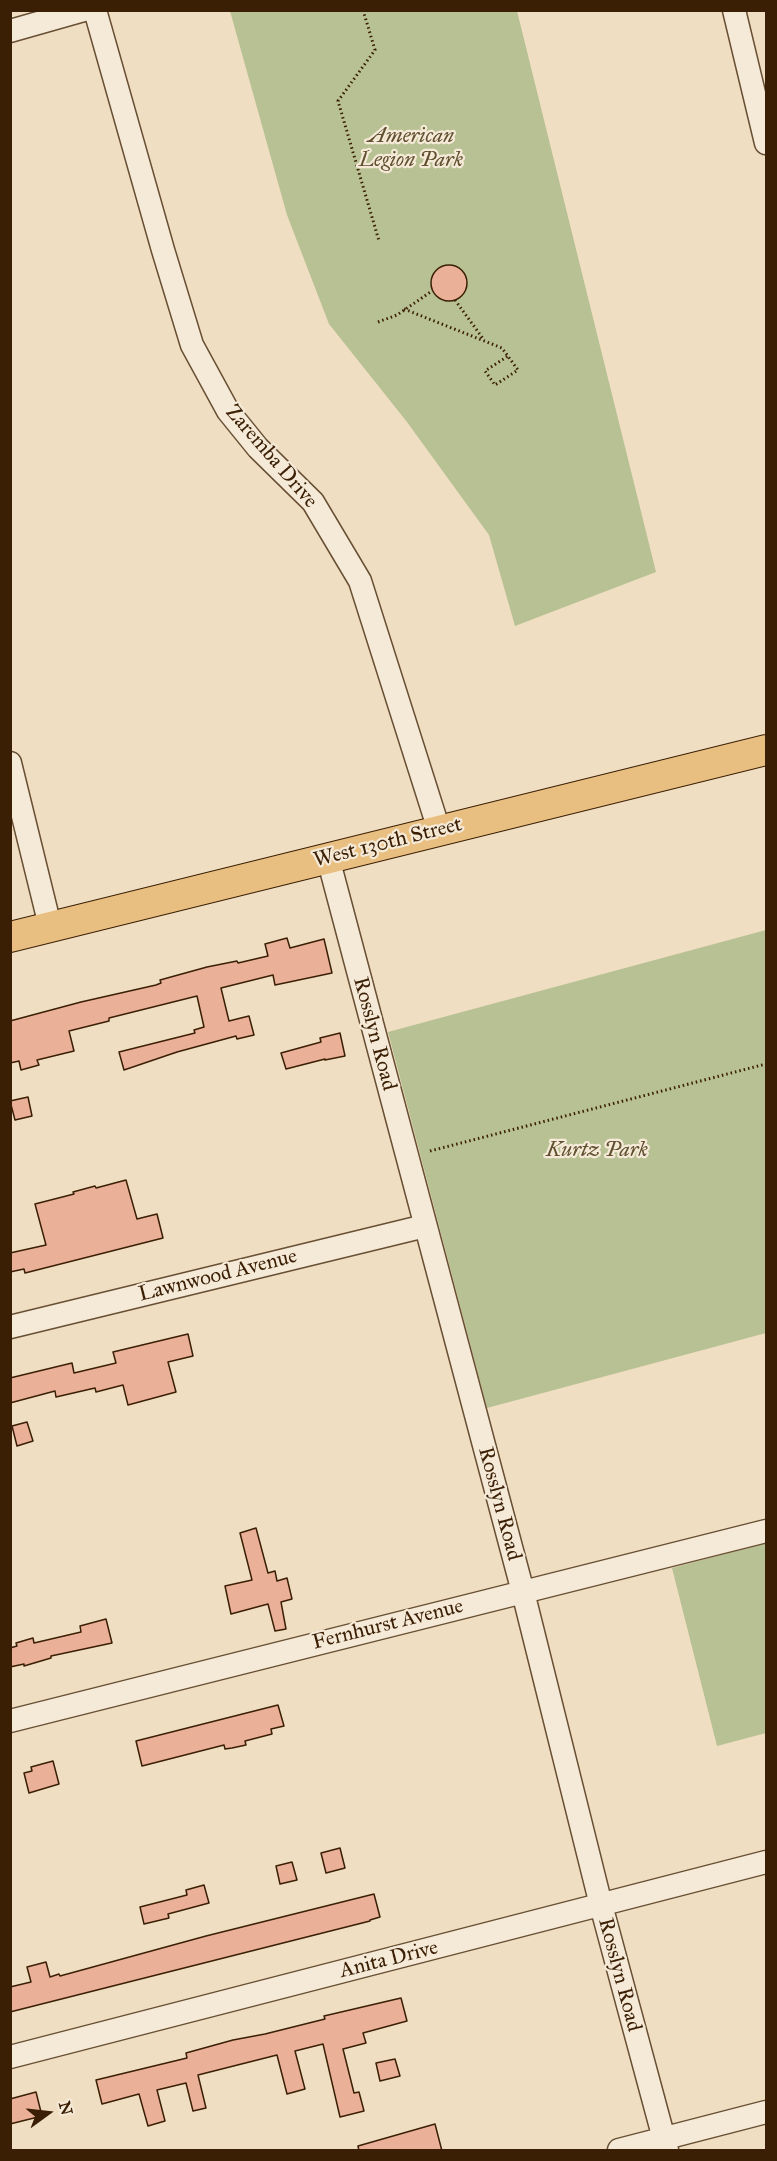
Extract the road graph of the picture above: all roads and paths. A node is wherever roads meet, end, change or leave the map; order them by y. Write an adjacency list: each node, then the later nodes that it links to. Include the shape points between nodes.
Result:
1 (84, 10): 5 (street)
2 (95, 10): 16 (street, Zaremba Drive, via 192,345 228,411 258,448 314,502 360,581)
3 (363, 10): 7 (path, via 375,50 338,101)
4 (734, 10): 6 (street)
5 (10, 31)
6 (766, 144)
7 (379, 241)
8 (432, 291): 10 (path)
9 (455, 300): 12 (path)
10 (404, 309): 11 (path); 12 (path)
11 (378, 322)
12 (485, 340): 13 (path, via 502,348)
13 (508, 356): 13 (path, via 518,370 495,385 485,371)
14 (766, 750): 16 (main road, West 130th Street)
15 (10, 763): 18 (street)
16 (439, 830): 17 (main road, West 130th Street)
17 (328, 858): 18 (main road, West 130th Street); 22 (street, Rosslyn Road)
18 (50, 926): 19 (main road, West 130th Street)
19 (10, 937)
20 (766, 1064): 21 (path)
21 (430, 1151)
22 (425, 1226): 23 (street, Lawnwood Avenue); 25 (street, Rosslyn Road)
23 (10, 1327)
24 (766, 1531): 25 (street, Fernhurst Avenue)
25 (523, 1592): 26 (street, Fernhurst Avenue); 28 (street, Rosslyn Road)
26 (10, 1721)
27 (766, 1862): 28 (street, Anita Drive)
28 (601, 1905): 29 (street, Anita Drive); 31 (street, Rosslyn Road)
29 (10, 2057)
30 (766, 2112): 31 (street)
31 (665, 2145): 32 (street)
32 (619, 2151)

